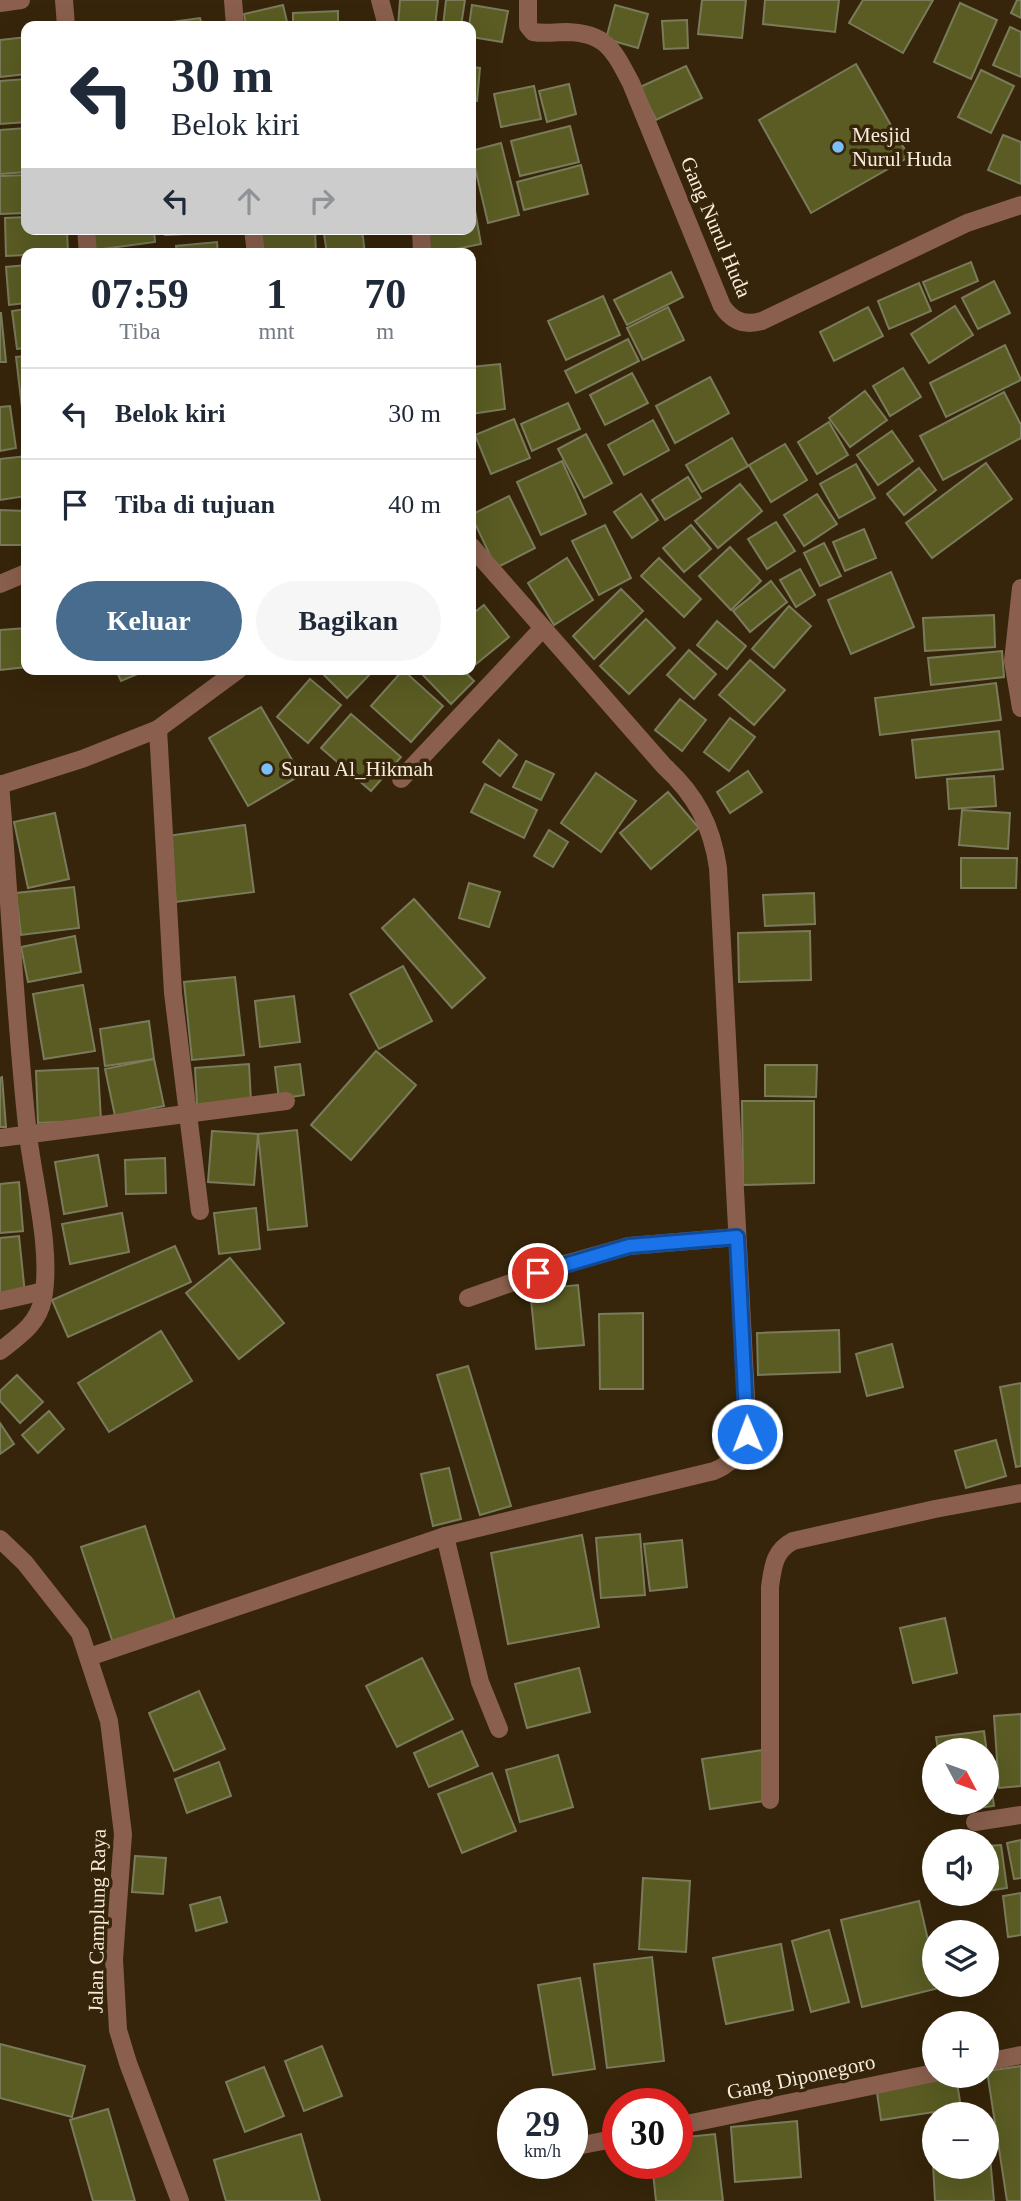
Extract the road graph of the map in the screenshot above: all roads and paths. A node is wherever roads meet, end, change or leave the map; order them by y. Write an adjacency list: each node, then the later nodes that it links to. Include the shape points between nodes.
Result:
1 (21, 0): 6 (street)
2 (64, 0): 7 (street)
3 (233, 0): 8 (street)
4 (380, 0): 9 (street)
5 (528, 0): 10 (street, Gang Nurul Huda, via 530,30 589,34 615,53 722,306 742,323 762,321 967,223)
6 (0, 3)
7 (66, 21)
8 (235, 21)
9 (386, 21)
10 (1021, 205)
11 (476, 552): 15 (street)
12 (21, 575): 13 (street)
13 (0, 584)
14 (1021, 588): 17 (street, via 1013,661)
15 (543, 628): 19 (street); 27 (street, via 682,782 707,822 718,868)
16 (231, 675): 18 (street)
17 (1021, 708)
18 (158, 729): 20 (street, via 82,760); 23 (street, via 173,993)
19 (401, 779)
20 (0, 784): 21 (street)
21 (8, 979): 24 (street)
22 (286, 1101): 23 (street)
23 (187, 1112): 24 (street); 26 (street)
24 (28, 1134): 25 (street); 28 (street, via 47,1269)
25 (0, 1138)
26 (200, 1211)
27 (737, 1237): 29 (street, via 629,1246); 33 (street, via 747,1425 735,1456 714,1471)
28 (43, 1296): 30 (street); 31 (street, via 31,1325)
29 (468, 1298)
30 (0, 1301)
31 (0, 1351)
32 (1021, 1493): 37 (street, via 793,1541 776,1555 770,1587)
33 (445, 1535): 35 (street); 36 (street, via 480,1682)
34 (4, 1548): 35 (street, Jalan Camplung Raya, via 25,1563 71,1619)
35 (89, 1657): 44 (street, Jalan Camplung Raya, via 110,1721 124,1834 114,1959 118,2030)
36 (499, 1729)
37 (771, 1800)
38 (1021, 1815): 39 (street)
39 (975, 1822)
40 (1021, 2055): 41 (street)
41 (999, 2060)
42 (922, 2075): 43 (street, Gang Diponegoro)
43 (693, 2123)
44 (180, 2201)

